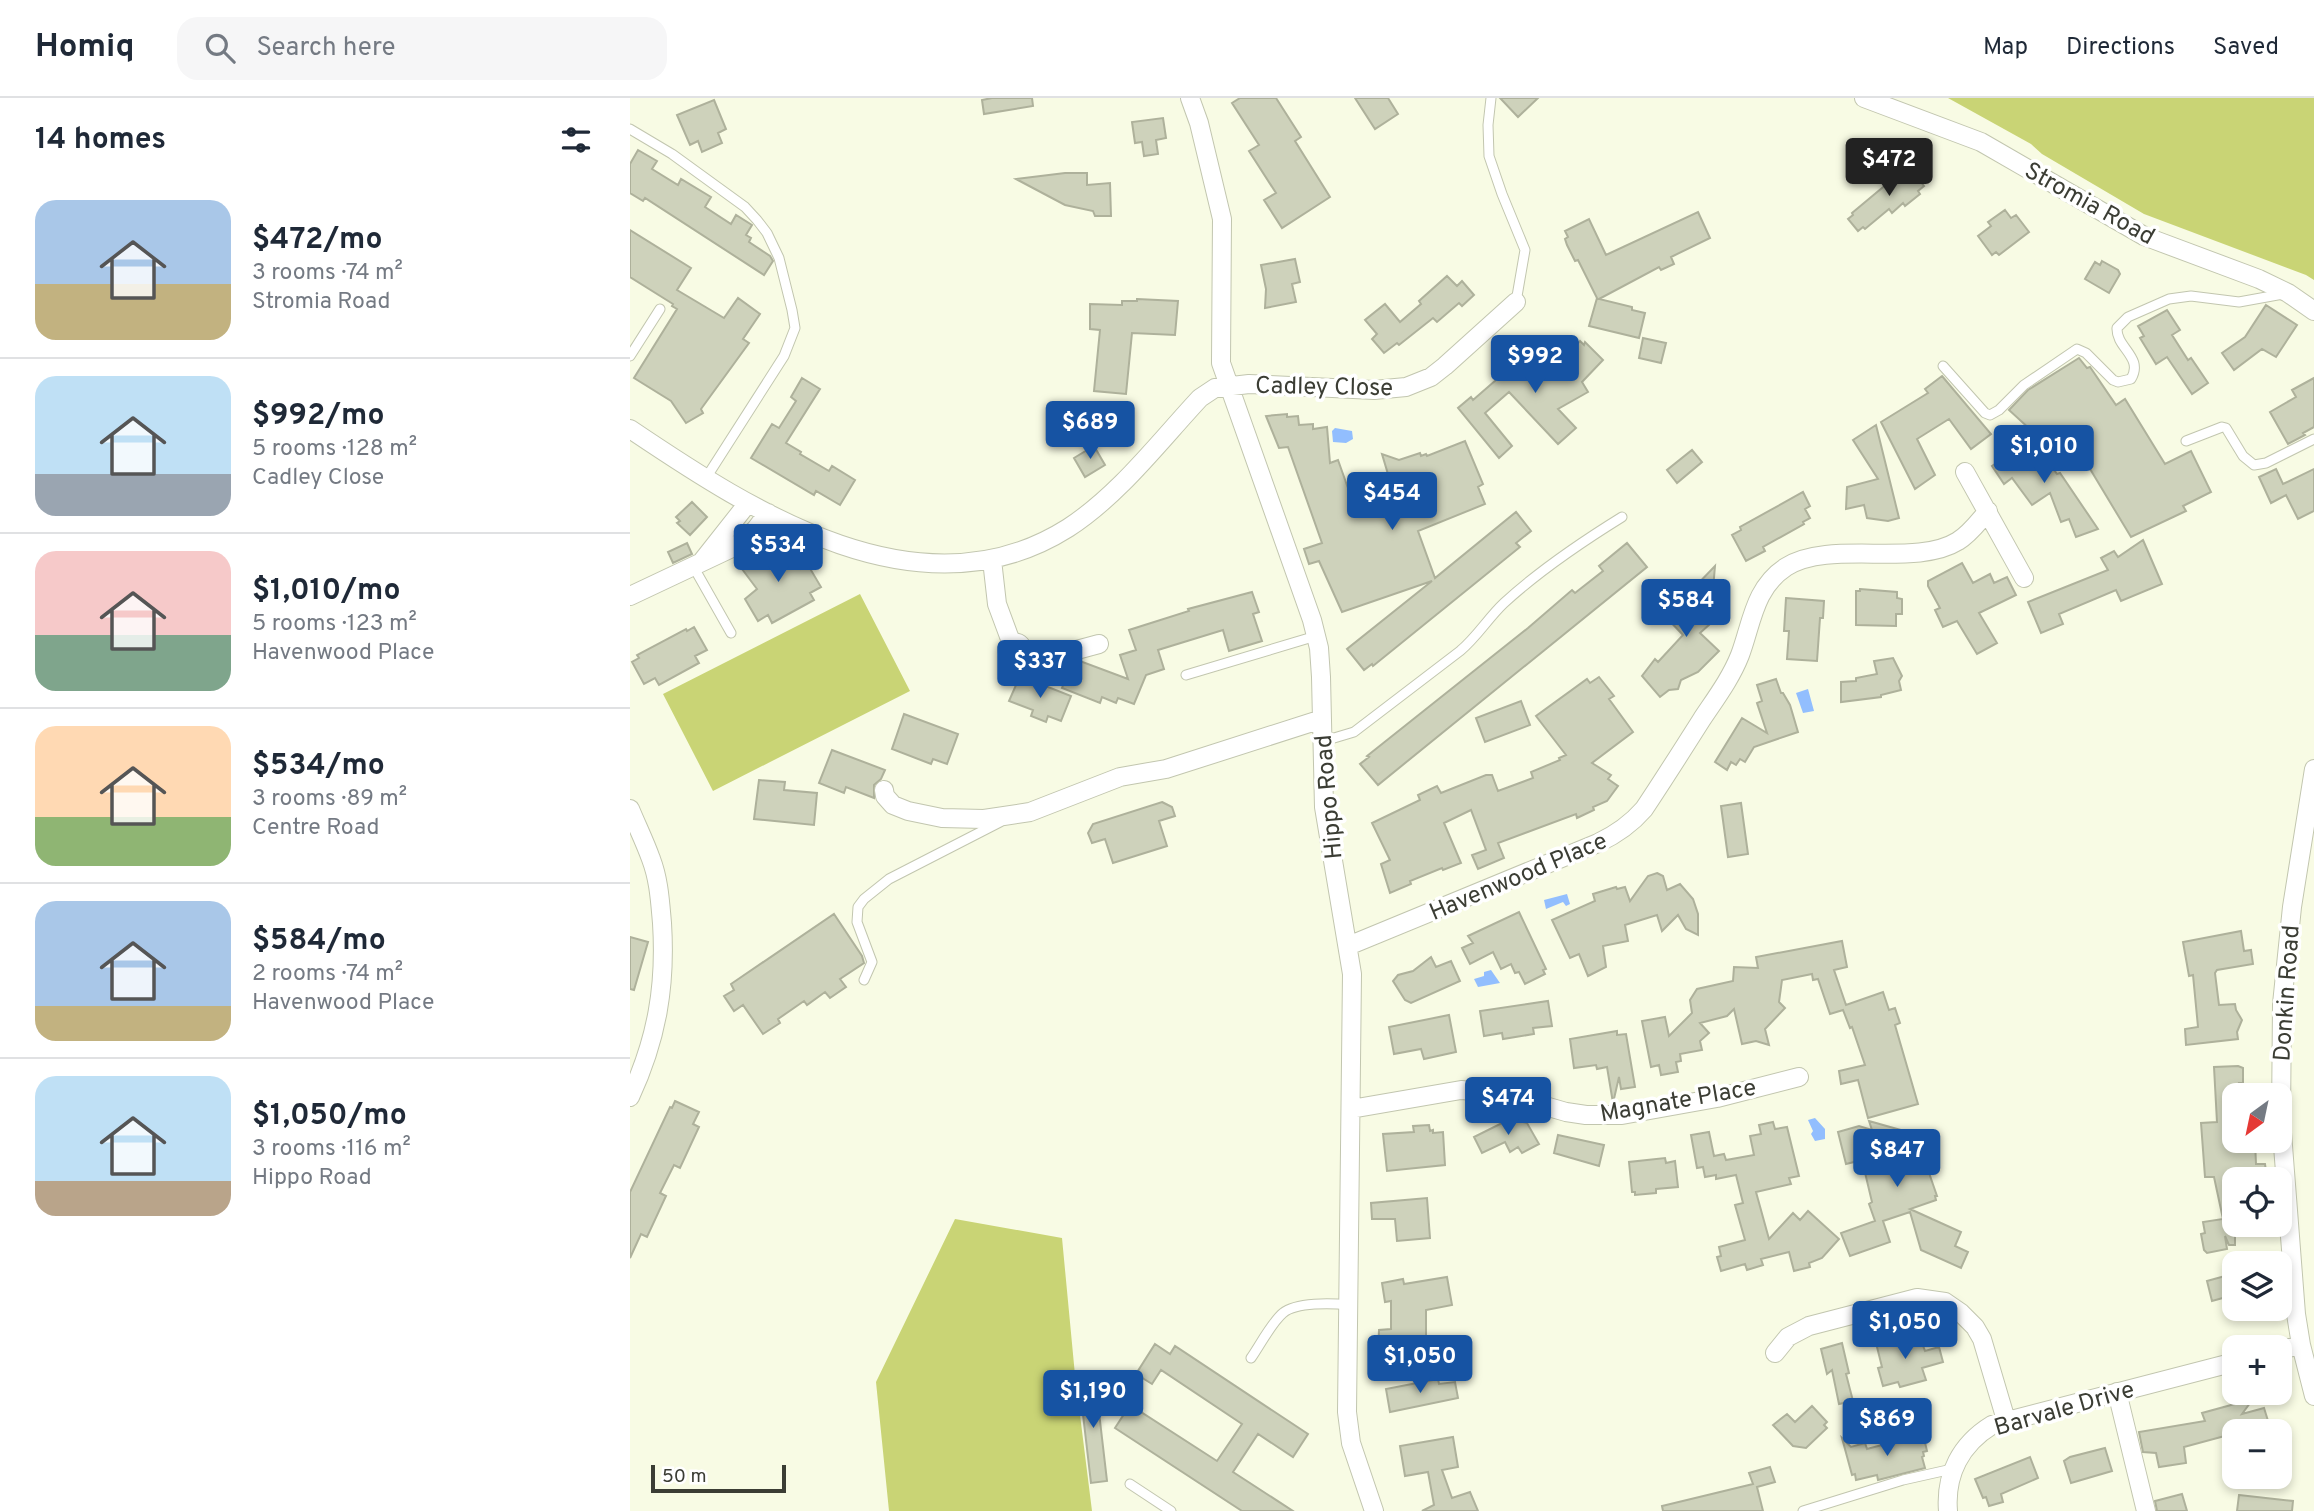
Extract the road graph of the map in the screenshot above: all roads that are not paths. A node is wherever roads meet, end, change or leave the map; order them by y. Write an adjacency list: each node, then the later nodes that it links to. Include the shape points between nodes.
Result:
1 (1190, 98): 11 (street, Hippo Road, via 1221,210 1220,355)
2 (1491, 98): 6 (lane, via 1489,156 1525,250)
3 (1864, 98): 5 (street, Stromia Road, via 1981,142 2144,236)
4 (630, 129): 16 (lane, via 672,153 757,220 779,258 792,310 794,328 785,356)
5 (2288, 293): 8 (street, Stromia Road); 10 (lane, via 2239,302 2191,296 2160,302 2128,317 2117,328 2119,340 2134,362 2131,379 2113,380 2077,349 1990,415)
6 (1516, 302): 11 (street, Cadley Close, via 1431,377 1406,387 1374,390 1267,383)
7 (660, 309): 9 (lane)
8 (2314, 311)
9 (630, 356)
10 (1943, 366)
11 (1228, 387): 21 (street, Cadley Close, via 1200,397 1127,477 1069,527 1033,547); 26 (street, Hippo Road)
12 (630, 429): 16 (street, Cadley Close)
13 (2314, 439): 14 (lane, via 2254,465 2226,428)
14 (2186, 441)
15 (1965, 472): 18 (street)
16 (706, 478): 17 (street, Cadley Close)
17 (748, 503): 19 (street, Cadley Close); 22 (street)
18 (1988, 511): 23 (street); 36 (street, Havenwood Place, via 1958,541 1941,548 1830,555 1787,567 1760,594 1728,678 1632,822 1598,843)
19 (768, 513): 21 (street, Cadley Close, via 825,540 871,554 919,563); 22 (street, via 736,546)
20 (1622, 517): 31 (lane, via 1548,565 1502,605 1460,652 1354,732 1334,738)
21 (992, 560): 27 (street, via 997,604)
22 (697, 565): 24 (street); 25 (lane)
23 (2024, 578)
24 (630, 596)
25 (732, 633)
26 (1316, 636): 30 (lane); 31 (street, Hippo Road)
27 (1010, 639): 29 (lane, via 1023,640); 29 (lane, via 1003,649 1006,657 1018,661)
28 (1099, 644): 29 (street, via 1047,658)
29 (1027, 652)
30 (1186, 675)
31 (1322, 728): 35 (street, via 1166,769 1120,776); 36 (street, Hippo Road, via 1324,807)
32 (2314, 769): 42 (street, Donkin Road, via 2292,907 2282,1015 2281,1120)
33 (884, 790): 35 (street, via 898,807 942,818 977,820)
34 (630, 809): 39 (street, via 659,886 664,958 653,1038)
35 (1014, 814): 37 (lane, via 889,879 864,898 857,922 872,962)
36 (1348, 946): 40 (street, Hippo Road)
37 (864, 980)
38 (1799, 1077): 40 (street, Magnate Place, via 1622,1115 1566,1112 1500,1093 1461,1090)
39 (630, 1097)
40 (1351, 1109): 41 (street, Hippo Road)
41 (1348, 1306): 45 (lane, via 1330,1303 1282,1313); 53 (street, Hippo Road, via 1347,1412 1351,1443)
42 (2301, 1345): 43 (street); 48 (street)
43 (2292, 1347)
44 (1775, 1353): 49 (street, via 1788,1337 1808,1326 1917,1298 1945,1302 1962,1312 1982,1339)
45 (1251, 1358)
46 (2222, 1365): 47 (street, Barvale Drive)
47 (2117, 1392): 49 (street, Barvale Drive); 56 (street)
48 (2314, 1396)
49 (2006, 1420): 50 (street, Barvale Drive, via 1980,1432)
50 (1952, 1469): 54 (lane); 55 (street, Barvale Drive)
51 (1130, 1484): 52 (lane)
52 (1171, 1511)
53 (1374, 1511)
54 (1803, 1511)
55 (1948, 1511)
56 (2146, 1511)

